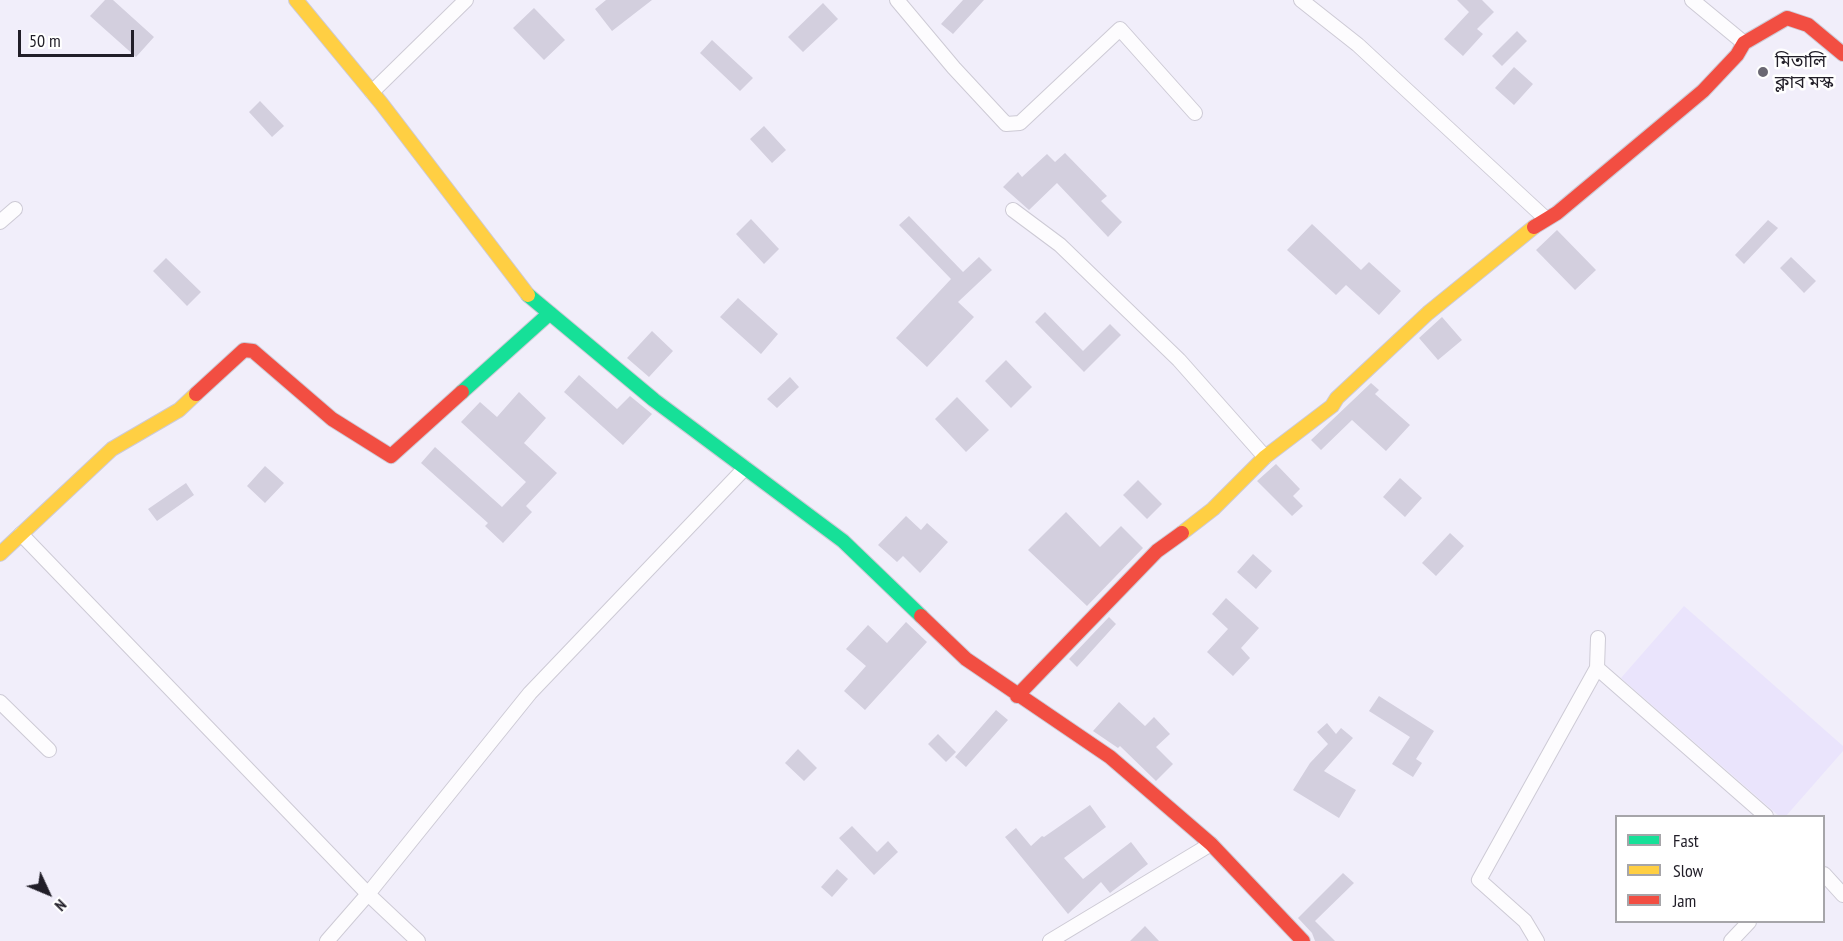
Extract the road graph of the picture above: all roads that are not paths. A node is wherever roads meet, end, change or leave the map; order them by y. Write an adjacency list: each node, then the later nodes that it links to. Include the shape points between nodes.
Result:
1 (296, 0): 8 (street)
2 (466, 0): 8 (street)
3 (897, 0): 9 (street, via 1006,124 1020,123 1120,29)
4 (1301, 0): 12 (street, via 1358,45)
5 (1692, 0): 6 (street)
6 (1744, 43): 7 (street, via 1787,18 1808,26); 12 (street, via 1703,91 1557,213)
7 (1843, 54)
8 (372, 92): 14 (street, via 529,296)
9 (1195, 113)
10 (15, 209): 13 (street)
11 (1013, 210): 15 (street, via 1060,245 1162,344)
12 (1545, 218): 15 (street, via 1428,314 1332,406)
13 (0, 222)
14 (550, 313): 16 (street, via 654,400); 17 (street, via 390,456 332,419 253,351 244,351 179,410 112,449)
15 (1265, 457): 21 (street, via 1213,509 1157,552)
16 (745, 468): 21 (street, via 843,541 966,659); 27 (street, via 530,693)
17 (21, 534): 18 (street); 27 (street)
18 (0, 554)
19 (1599, 638): 20 (street)
20 (1597, 668): 24 (street); 34 (street, via 1479,880 1525,921)
21 (1017, 696): 25 (street, via 1110,757)
22 (0, 702): 23 (street)
23 (49, 750)
24 (1765, 815)
25 (1211, 844): 32 (street); 33 (street)
26 (1825, 875): 28 (street)
27 (368, 894): 30 (street); 31 (street)
28 (1843, 895)
29 (1747, 923): 35 (street)
30 (327, 941)
31 (418, 941)
32 (1050, 941)
33 (1303, 941)
34 (1537, 941)
35 (1731, 941)

